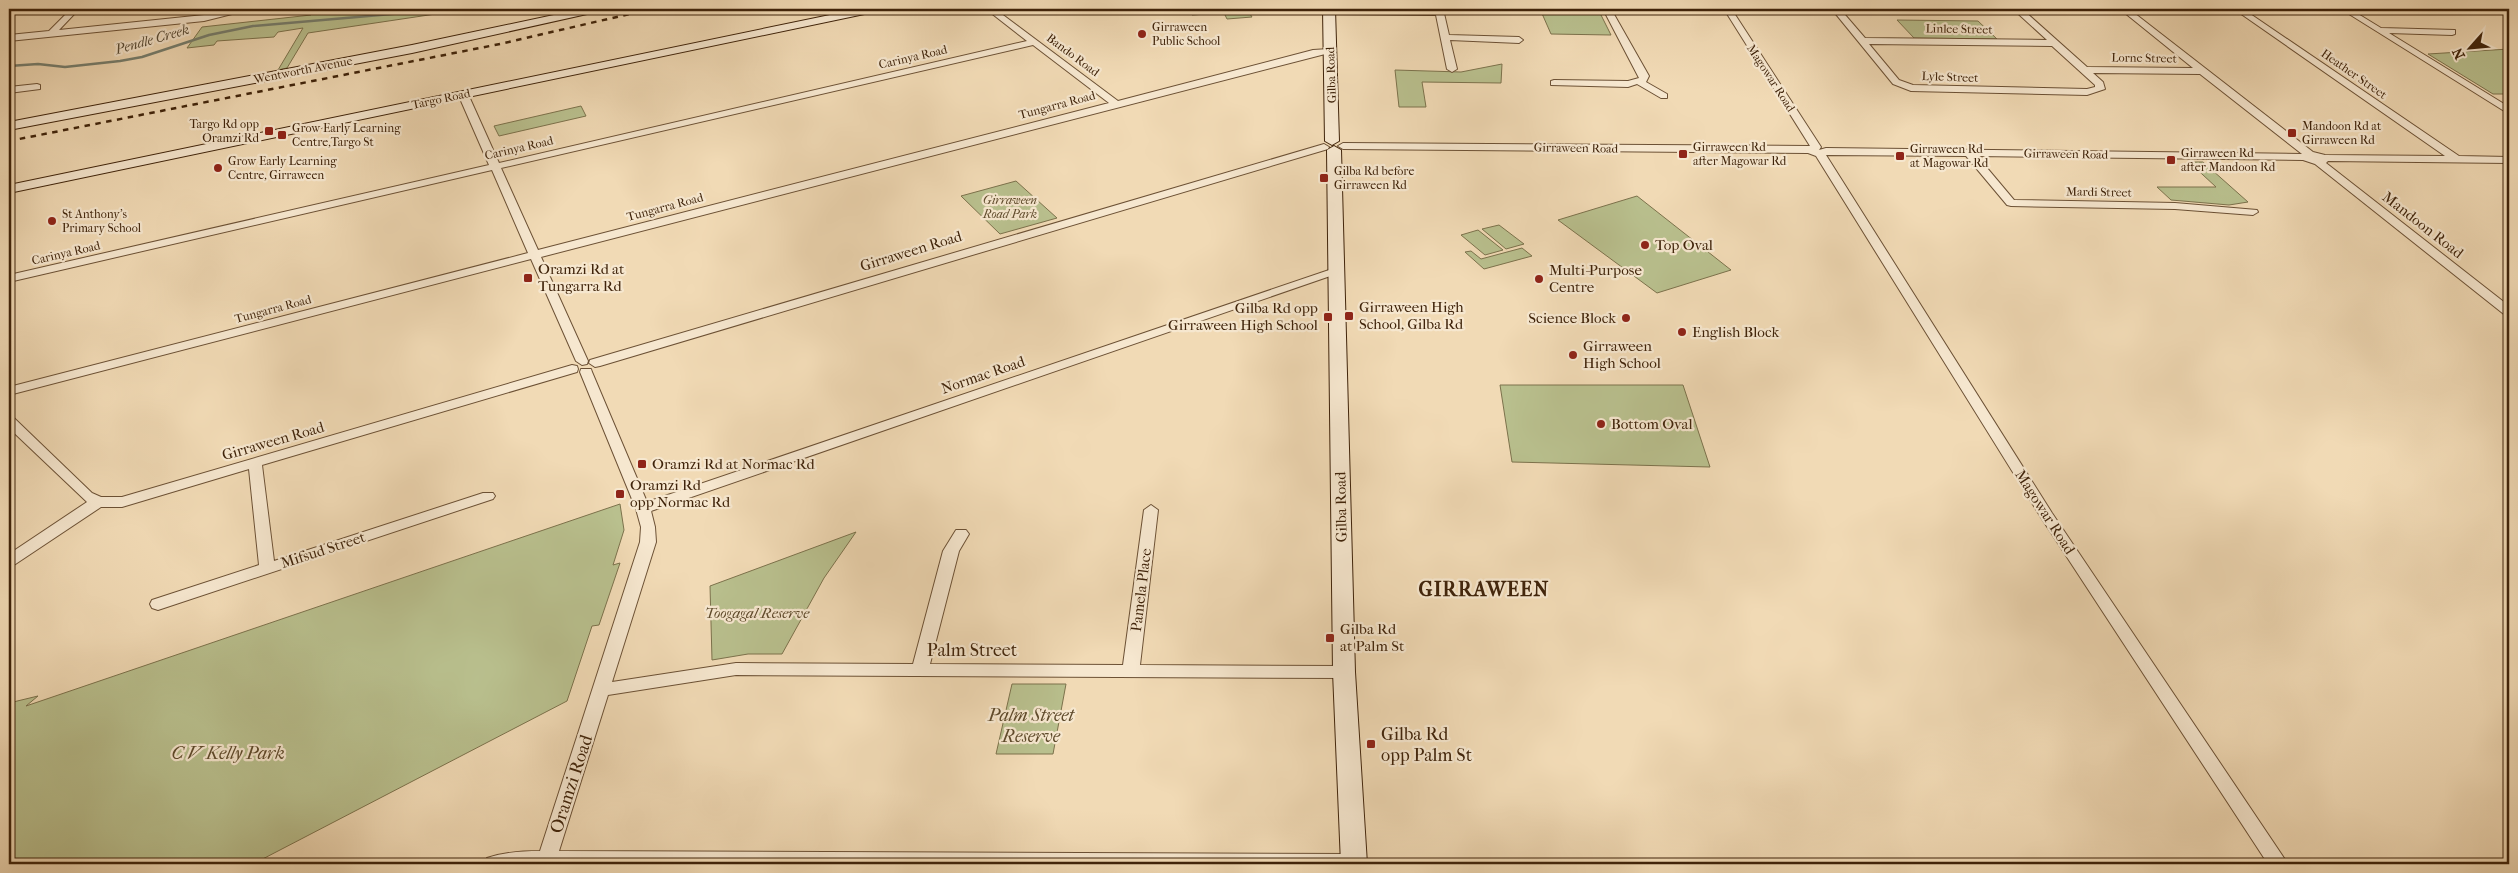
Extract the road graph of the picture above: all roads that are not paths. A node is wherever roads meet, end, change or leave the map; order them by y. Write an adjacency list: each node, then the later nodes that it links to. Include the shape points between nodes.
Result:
1 (75, 9): 18 (street)
2 (248, 9): 18 (street, via 204,18)
3 (596, 9): 15 (main road, Wentworth Avenue)
4 (874, 9): 34 (main road, Targo Road)
5 (990, 9): 23 (street, Bando Road)
6 (1607, 9): 29 (street, via 1644,76)
7 (1728, 9): 13 (street); 41 (street, Magowar Road)
8 (2017, 9): 24 (street)
9 (2124, 9): 28 (street, Mandoon Road)
10 (2238, 9): 44 (street, Heather Street)
11 (2345, 9): 16 (street)
12 (1329, 10): 14 (street); 25 (street, Gilba Road)
13 (1837, 10): 22 (street, Lyle Street)
14 (1440, 11): 19 (street)
15 (565, 12): 39 (main road, Wentworth Avenue, via 412,49)
16 (2381, 30): 17 (street); 38 (street)
17 (2452, 32)
18 (51, 34): 20 (street)
19 (1445, 37): 21 (street); 26 (street)
20 (9, 38)
21 (1520, 40)
22 (1864, 41): 24 (street, Linlee Street); 33 (street, Lyle Street, via 1894,80 1915,89)
23 (1034, 42): 37 (street, Bando Road); 46 (street, Carinya Road)
24 (2054, 43): 27 (street)
25 (1329, 52): 37 (street, Tungarra Road, via 1313,53); 40 (street, Gilba Road)
26 (1452, 69)
27 (2084, 70): 28 (street, Lorne Street); 33 (street, via 2101,86)
28 (2204, 71): 43 (street, Mandoon Road)
29 (1640, 82): 30 (street); 35 (street)
30 (1554, 83)
31 (37, 86): 32 (street)
32 (9, 90)
33 (2098, 90): 36 (street, Lyle Street)
34 (464, 94): 46 (street, Oramzi Road); 47 (street, Targo Road)
35 (1664, 96)
36 (2112, 96)
37 (1117, 104): 49 (street, Tungarra Road)
38 (2509, 111)
39 (9, 126)
40 (1333, 146): 41 (street, Girraween Road); 50 (street, Gilba Road); 53 (street, Girraween Road)
41 (1818, 151): 42 (street, Girraween Road); 72 (street, Magowar Road, via 2047,516)
42 (1968, 153): 43 (street, Girraween Road); 48 (street, Mardi Street, via 2011,203 2175,206)
43 (2314, 157): 44 (street, Girraween Road); 52 (street, Mandoon Road)
44 (2456, 159): 45 (street, Girraween Road)
45 (2509, 160)
46 (496, 166): 49 (street, Oramzi Road); 51 (street, Carinya Road)
47 (9, 189)
48 (2253, 212)
49 (535, 255): 53 (street, Oramzi Road); 54 (street, Tungarra Road)
50 (1335, 271): 59 (street, Normac Road); 67 (street, Gilba Road)
51 (9, 279)
52 (2509, 312)
53 (584, 366): 56 (street, Girraween Road); 59 (street, Oramzi Road)
54 (9, 391)
55 (9, 422): 58 (street, via 87,496)
56 (255, 463): 58 (street, Girraween Road, via 122,502); 63 (street)
57 (488, 496): 63 (street, Mifsud Street)
58 (98, 502): 62 (street)
59 (643, 509): 68 (street, Oramzi Road, via 648,542)
60 (1152, 510): 66 (street, Pamela Place)
61 (961, 534): 65 (street, via 951,551)
62 (9, 561)
63 (267, 568): 64 (street, Mifsud Street)
64 (158, 604)
65 (920, 670): 66 (street, Palm Street); 68 (street, Palm Street, via 736,670)
66 (1131, 670): 67 (street, Palm Street)
67 (1344, 672): 70 (street, Gilba Road)
68 (600, 690): 69 (street, Oramzi Road)
69 (547, 859): 70 (street); 71 (street, via 517,859)
70 (1354, 863)
71 (494, 864)
72 (2278, 864)

